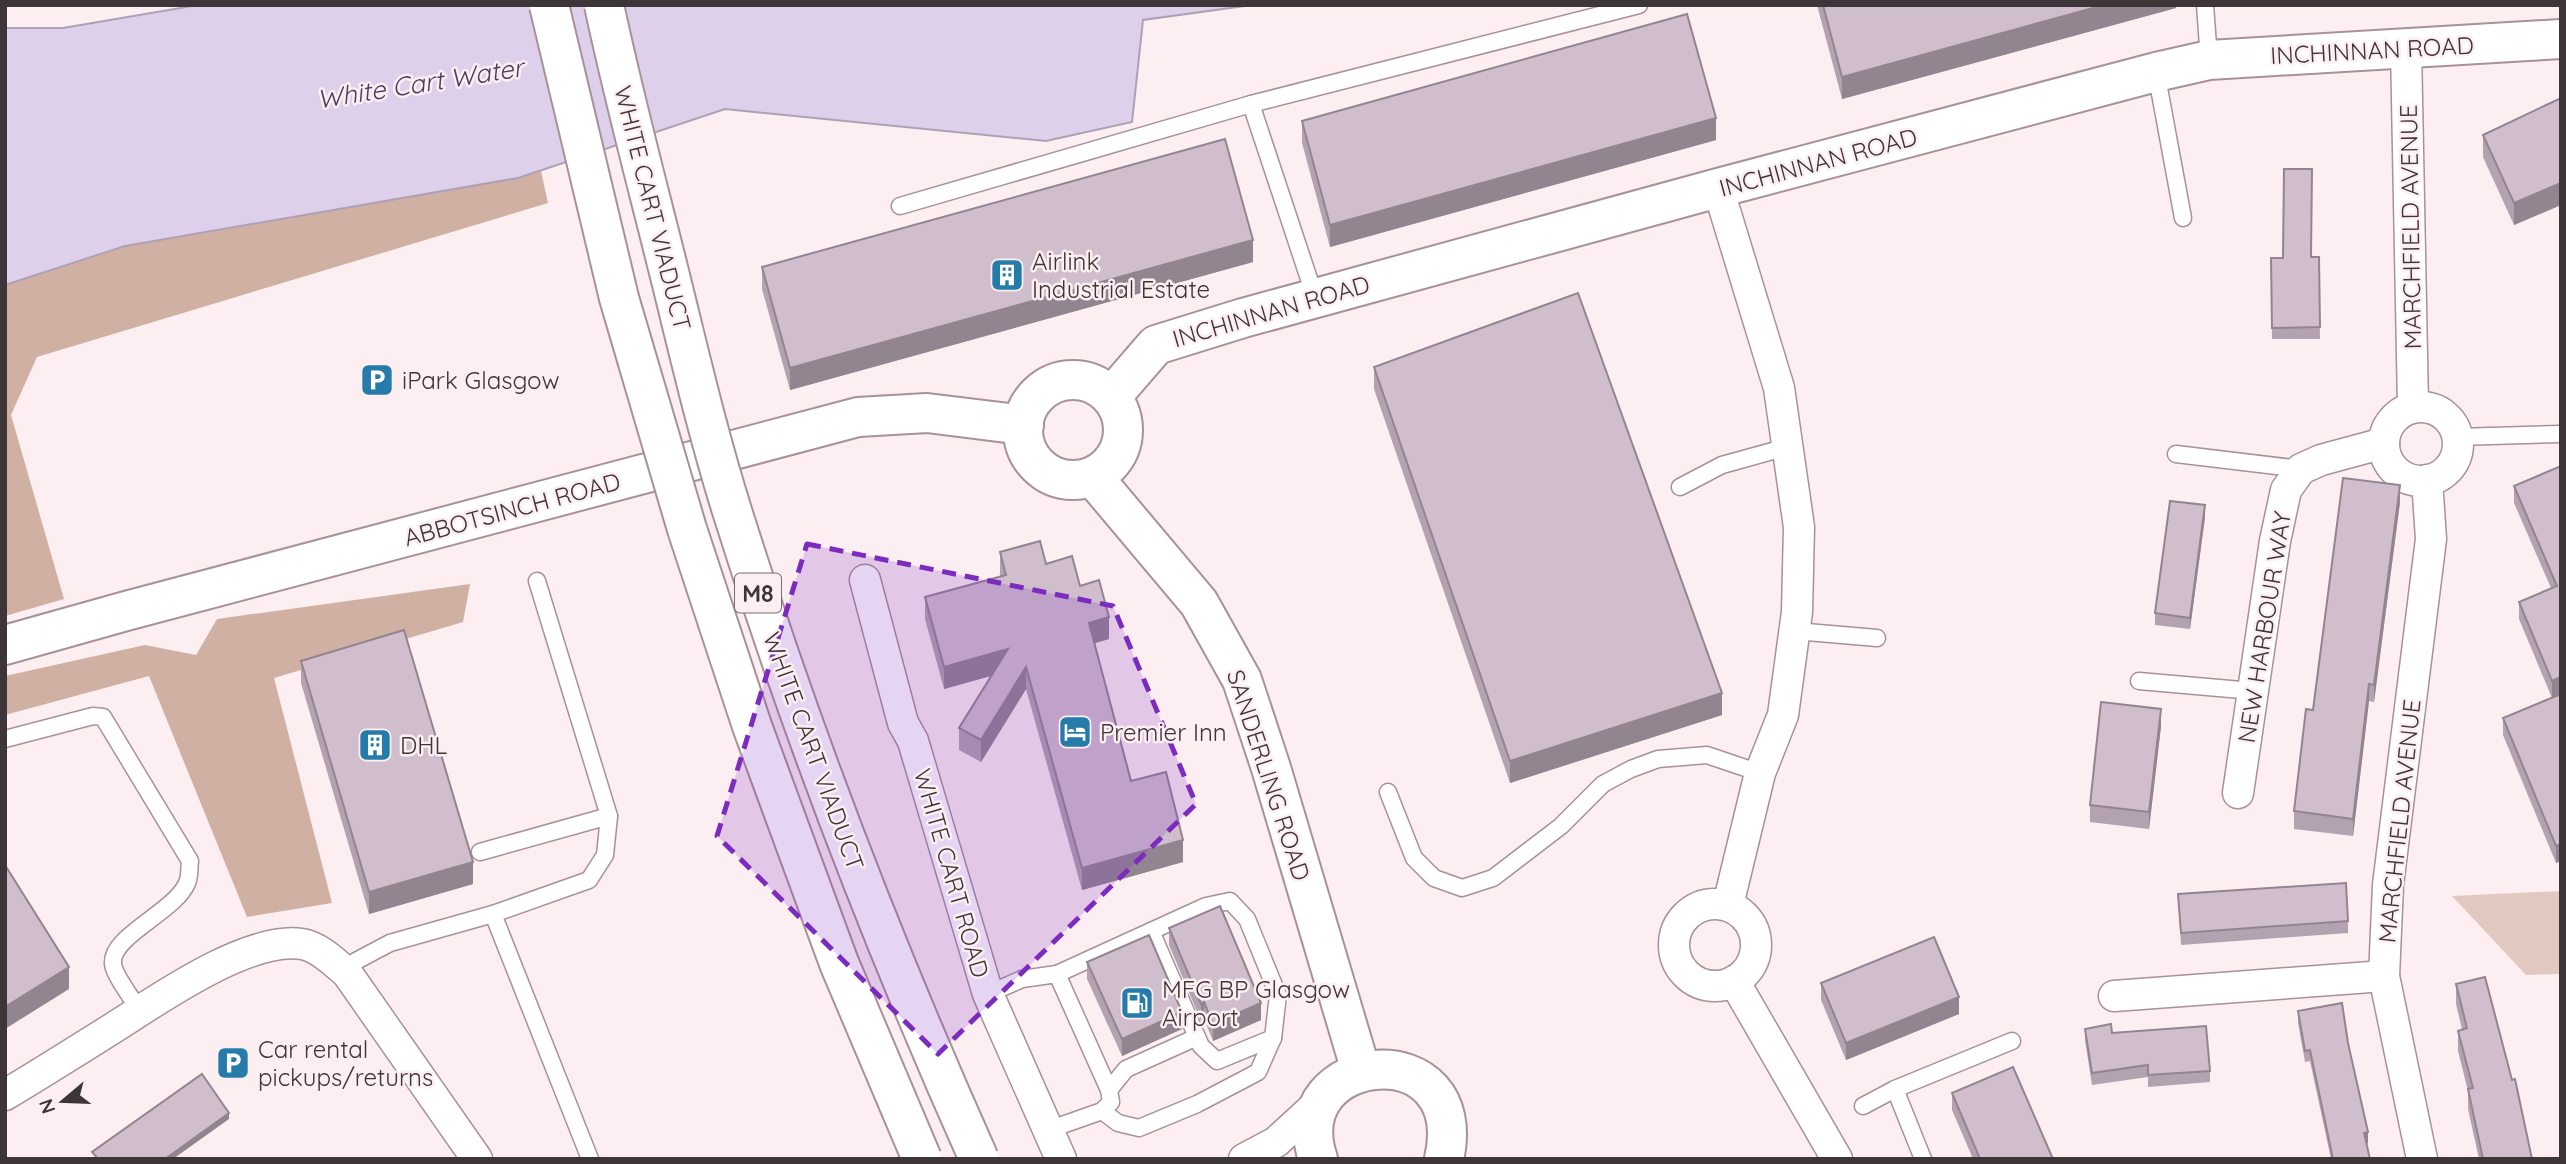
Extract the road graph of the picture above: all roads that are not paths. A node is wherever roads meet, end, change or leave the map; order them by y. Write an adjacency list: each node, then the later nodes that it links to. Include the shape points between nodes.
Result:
1 (549, 5): 62 (main road, WHITE CART VIADUCT / M8, bridge, via 619,298 691,542 839,963)
2 (604, 5): 63 (main road, WHITE CART VIADUCT / M8, bridge, via 702,409 740,538 785,676 865,891)
3 (1639, 5): 9 (lane)
4 (2205, 5): 7 (lane)
5 (2561, 39): 6 (main road, INCHINNAN ROAD)
6 (2406, 47): 7 (main road, INCHINNAN ROAD); 15 (street, MARCHFIELD AVENUE)
7 (2210, 60): 8 (main road, INCHINNAN ROAD)
8 (2156, 72): 10 (main road, INCHINNAN ROAD); 12 (lane)
9 (1251, 104): 11 (lane); 13 (lane)
10 (1718, 188): 13 (main road, INCHINNAN ROAD); 20 (street, via 1779,388)
11 (900, 206)
12 (2183, 218)
13 (1315, 297): 14 (main road, INCHINNAN ROAD, via 1156,345)
14 (1111, 397): 16 (main road, via 1091,383 1057,383 1028,408); 23 (main road, via 1120,412 1123,441 1116,457)
15 (2413, 407): 18 (street, via 2436,410 2454,426); 19 (street, via 2392,420)
16 (1024, 425): 23 (main road, via 1030,455 1041,469 1056,478 1076,481); 30 (main road, ABBOTSINCH ROAD, via 927,413 858,417)
17 (2561, 434): 18 (lane)
18 (2457, 437): 24 (street, via 2458,449 2448,470)
19 (2384, 443): 22 (street); 24 (street, via 2386,456 2402,476)
20 (1787, 447): 25 (lane, via 1722,465); 28 (street, via 1799,527)
21 (2176, 454): 22 (lane)
22 (2301, 469): 32 (street, NEW HARBOUR WAY, via 2286,490 2274,541)
23 (1093, 477): 52 (main road, SANDERLING ROAD, via 1199,603 1242,680)
24 (2427, 480): 44 (street, MARCHFIELD AVENUE, via 2431,539 2388,885)
25 (1680, 487)
26 (865, 580): 46 (street, WHITE CART ROAD)
27 (537, 581): 37 (lane)
28 (1795, 631): 29 (lane); 34 (street, via 1783,715)
29 (1877, 638)
30 (5, 645)
31 (2139, 681): 32 (lane)
32 (2253, 691): 36 (street, NEW HARBOUR WAY)
33 (5, 739): 48 (lane, via 103,717 190,861 187,883 165,910 115,950 113,966)
34 (1760, 772): 35 (lane, via 1707,755 1658,758 1631,768 1603,784 1561,826 1493,878 1462,888 1434,878 1414,858); 39 (street)
35 (1388, 792)
36 (2238, 793)
37 (609, 816): 38 (lane); 40 (lane, via 604,855 589,880)
38 (480, 852)
39 (1728, 905): 45 (street, via 1741,913 1756,937 1751,965); 45 (street, via 1713,903 1688,913 1679,923 1674,949 1677,961 1693,980 1720,986)
40 (494, 914): 42 (lane, via 390,943 356,961); 61 (lane)
41 (1151, 931): 43 (lane); 49 (lane, via 1206,906 1230,901 1247,919 1278,995); 51 (lane)
42 (347, 972): 48 (street, via 304,944 283,944 200,975); 60 (street)
43 (1057, 974): 46 (lane, via 1022,979); 54 (lane)
44 (2384, 976): 47 (street); 70 (street, MARCHFIELD AVENUE)
45 (1734, 981): 68 (street)
46 (988, 994): 59 (street, WHITE CART ROAD)
47 (2114, 996)
48 (140, 1011): 55 (street)
49 (1273, 1038): 51 (lane, via 1217,1061); 58 (lane, via 1258,1072 1197,1104 1139,1128)
50 (2012, 1041): 53 (lane)
51 (1199, 1042): 54 (lane, via 1126,1069)
52 (1360, 1071): 56 (main road, via 1345,1078); 67 (main road, via 1399,1070 1430,1089 1447,1123)
53 (1895, 1089): 57 (lane); 69 (lane)
54 (1109, 1090): 58 (lane, via 1111,1102)
55 (5, 1095)
56 (1326, 1097): 65 (street, via 1276,1142); 66 (main road, via 1315,1124)
57 (1863, 1106)
58 (1102, 1111): 59 (lane)
59 (1048, 1130): 64 (street, WHITE CART ROAD)
60 (477, 1159)
61 (590, 1159)
62 (922, 1159)
63 (979, 1159)
64 (1061, 1159)
65 (1244, 1159)
66 (1318, 1159)
67 (1444, 1159)
68 (1837, 1159)
69 (1923, 1159)
70 (2422, 1159)

